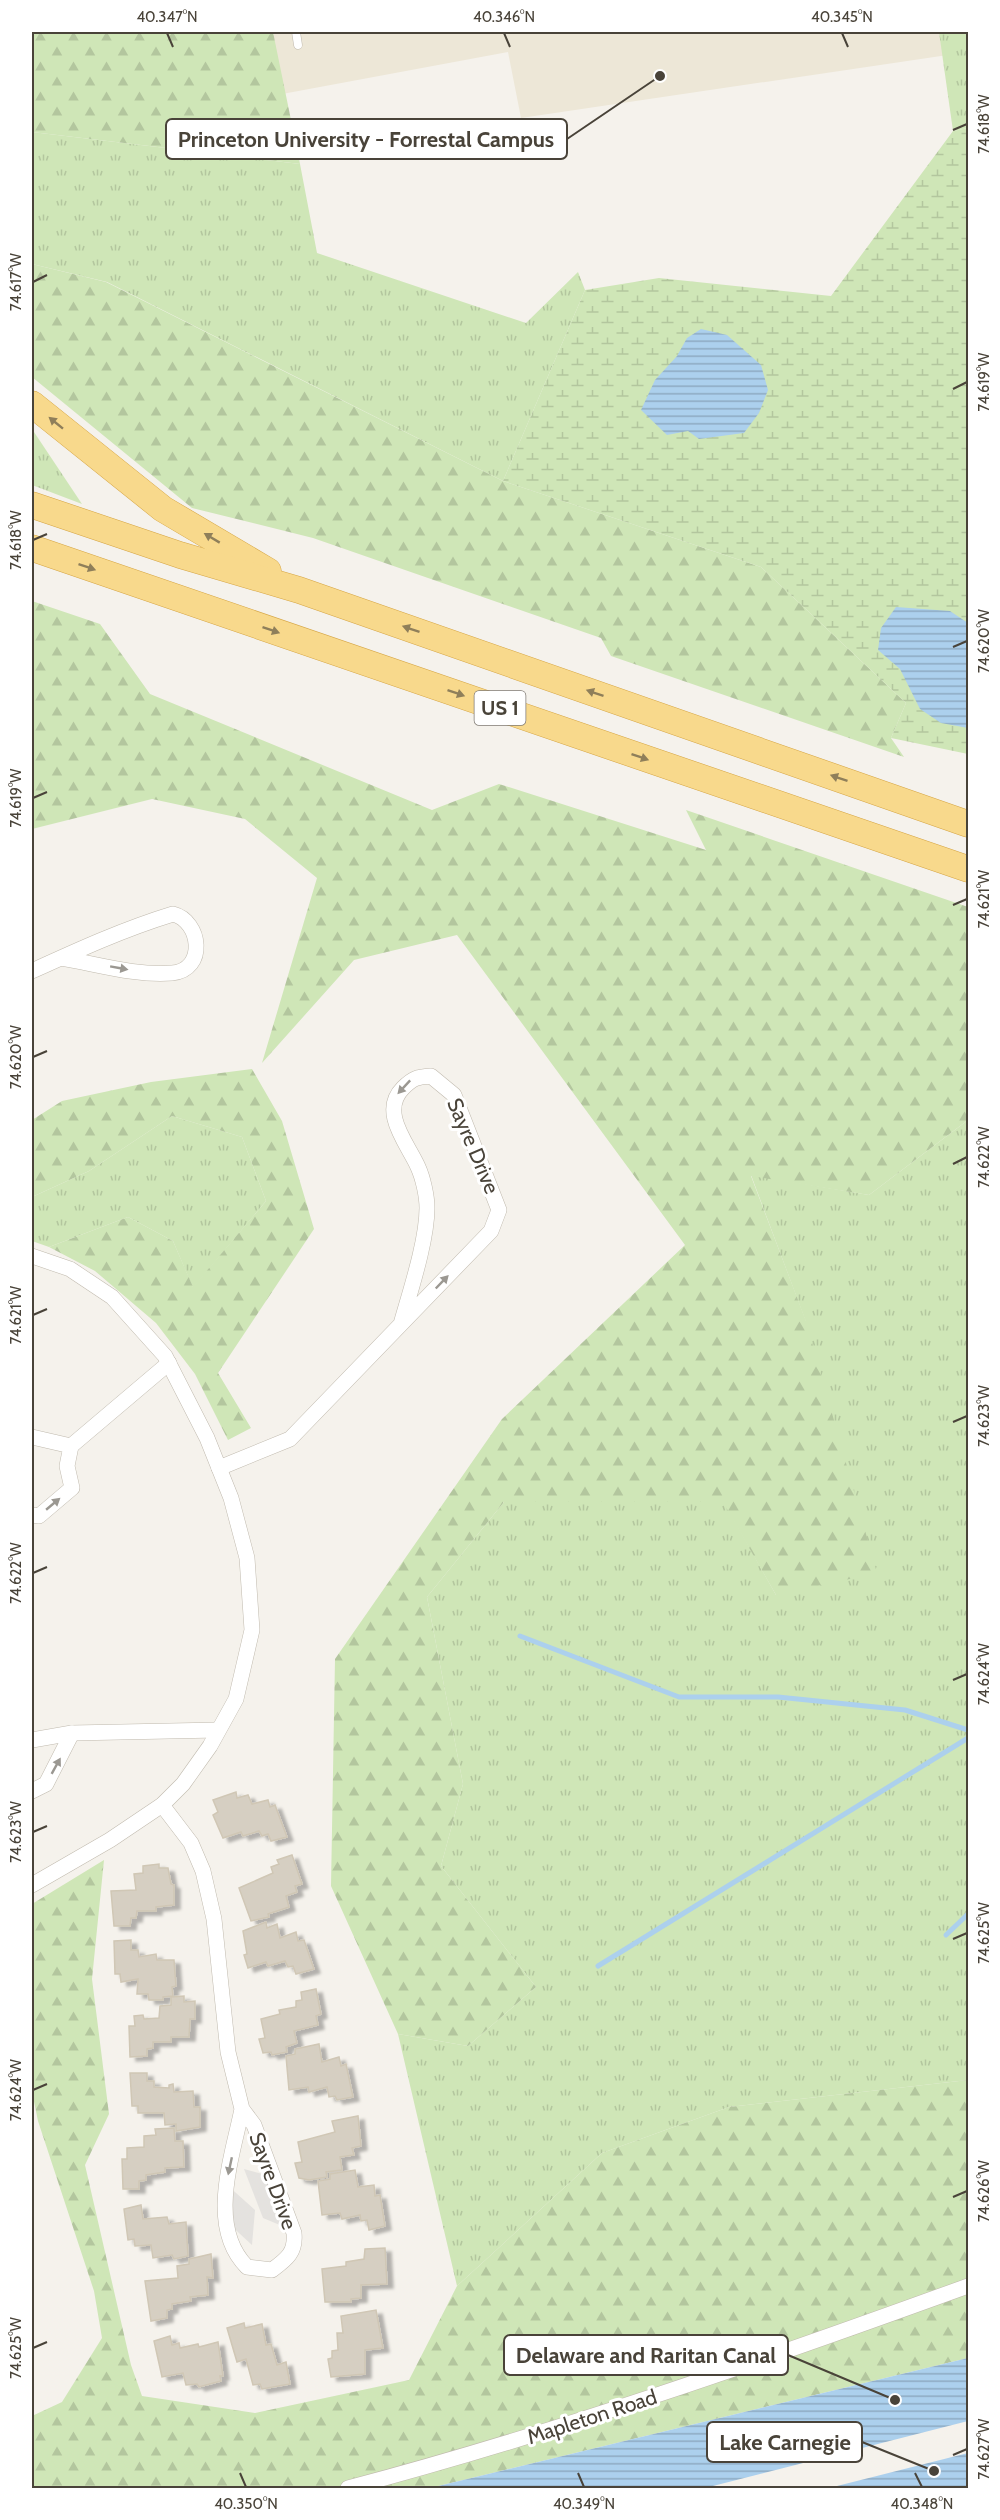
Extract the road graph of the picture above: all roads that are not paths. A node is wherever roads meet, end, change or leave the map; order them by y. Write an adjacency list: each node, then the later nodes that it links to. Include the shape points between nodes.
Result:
1 (296, 32): 2 (lane)
2 (298, 45)
3 (32, 404): 6 (highway, one-way to 3, via 163,509)
4 (32, 505): 6 (highway, US 1)
5 (32, 548): 10 (highway, US 1, one-way to 10)
6 (299, 590): 7 (highway, US 1, one-way to 6)
7 (894, 798): 8 (highway); 9 (highway, US 1)
8 (969, 808)
9 (969, 824)
10 (969, 869)
11 (62, 958): 11 (street, one-way to 11, via 136,972 172,973 190,965 197,942 188,922 173,914 131,927); 12 (street)
12 (32, 971)
13 (32, 1256): 15 (street, via 70,1269 112,1298)
14 (401, 1324): 14 (street, Sayre Drive, one-way to 14, via 491,1231 500,1210 454,1095 431,1076 414,1077 397,1094 393,1110 398,1129 419,1169 427,1207 415,1277); 18 (street, Sayre Drive, via 290,1439)
15 (169, 1363): 17 (street); 18 (street)
16 (32, 1437): 17 (street)
17 (71, 1446): 19 (street, one-way to 17, via 39,1516 72,1488 67,1466)
18 (219, 1468): 20 (street, via 247,1558 252,1630 236,1699)
19 (32, 1515)
20 (218, 1730): 21 (street); 24 (street, via 183,1784)
21 (72, 1733): 22 (street); 23 (street, one-way to 21, via 46,1784)
22 (32, 1740)
23 (32, 1791)
24 (162, 1805): 25 (street); 26 (street, Sayre Drive, via 191,1842 203,1871 214,1919 228,2052)
25 (32, 1885)
26 (242, 2109): 26 (street, Sayre Drive, one-way to 26, via 226,2184 229,2240 247,2268 272,2270 290,2256 295,2246 294,2233 254,2126)
27 (969, 2286): 28 (street, Mapleton Road, via 639,2402 466,2457)
28 (348, 2488)

